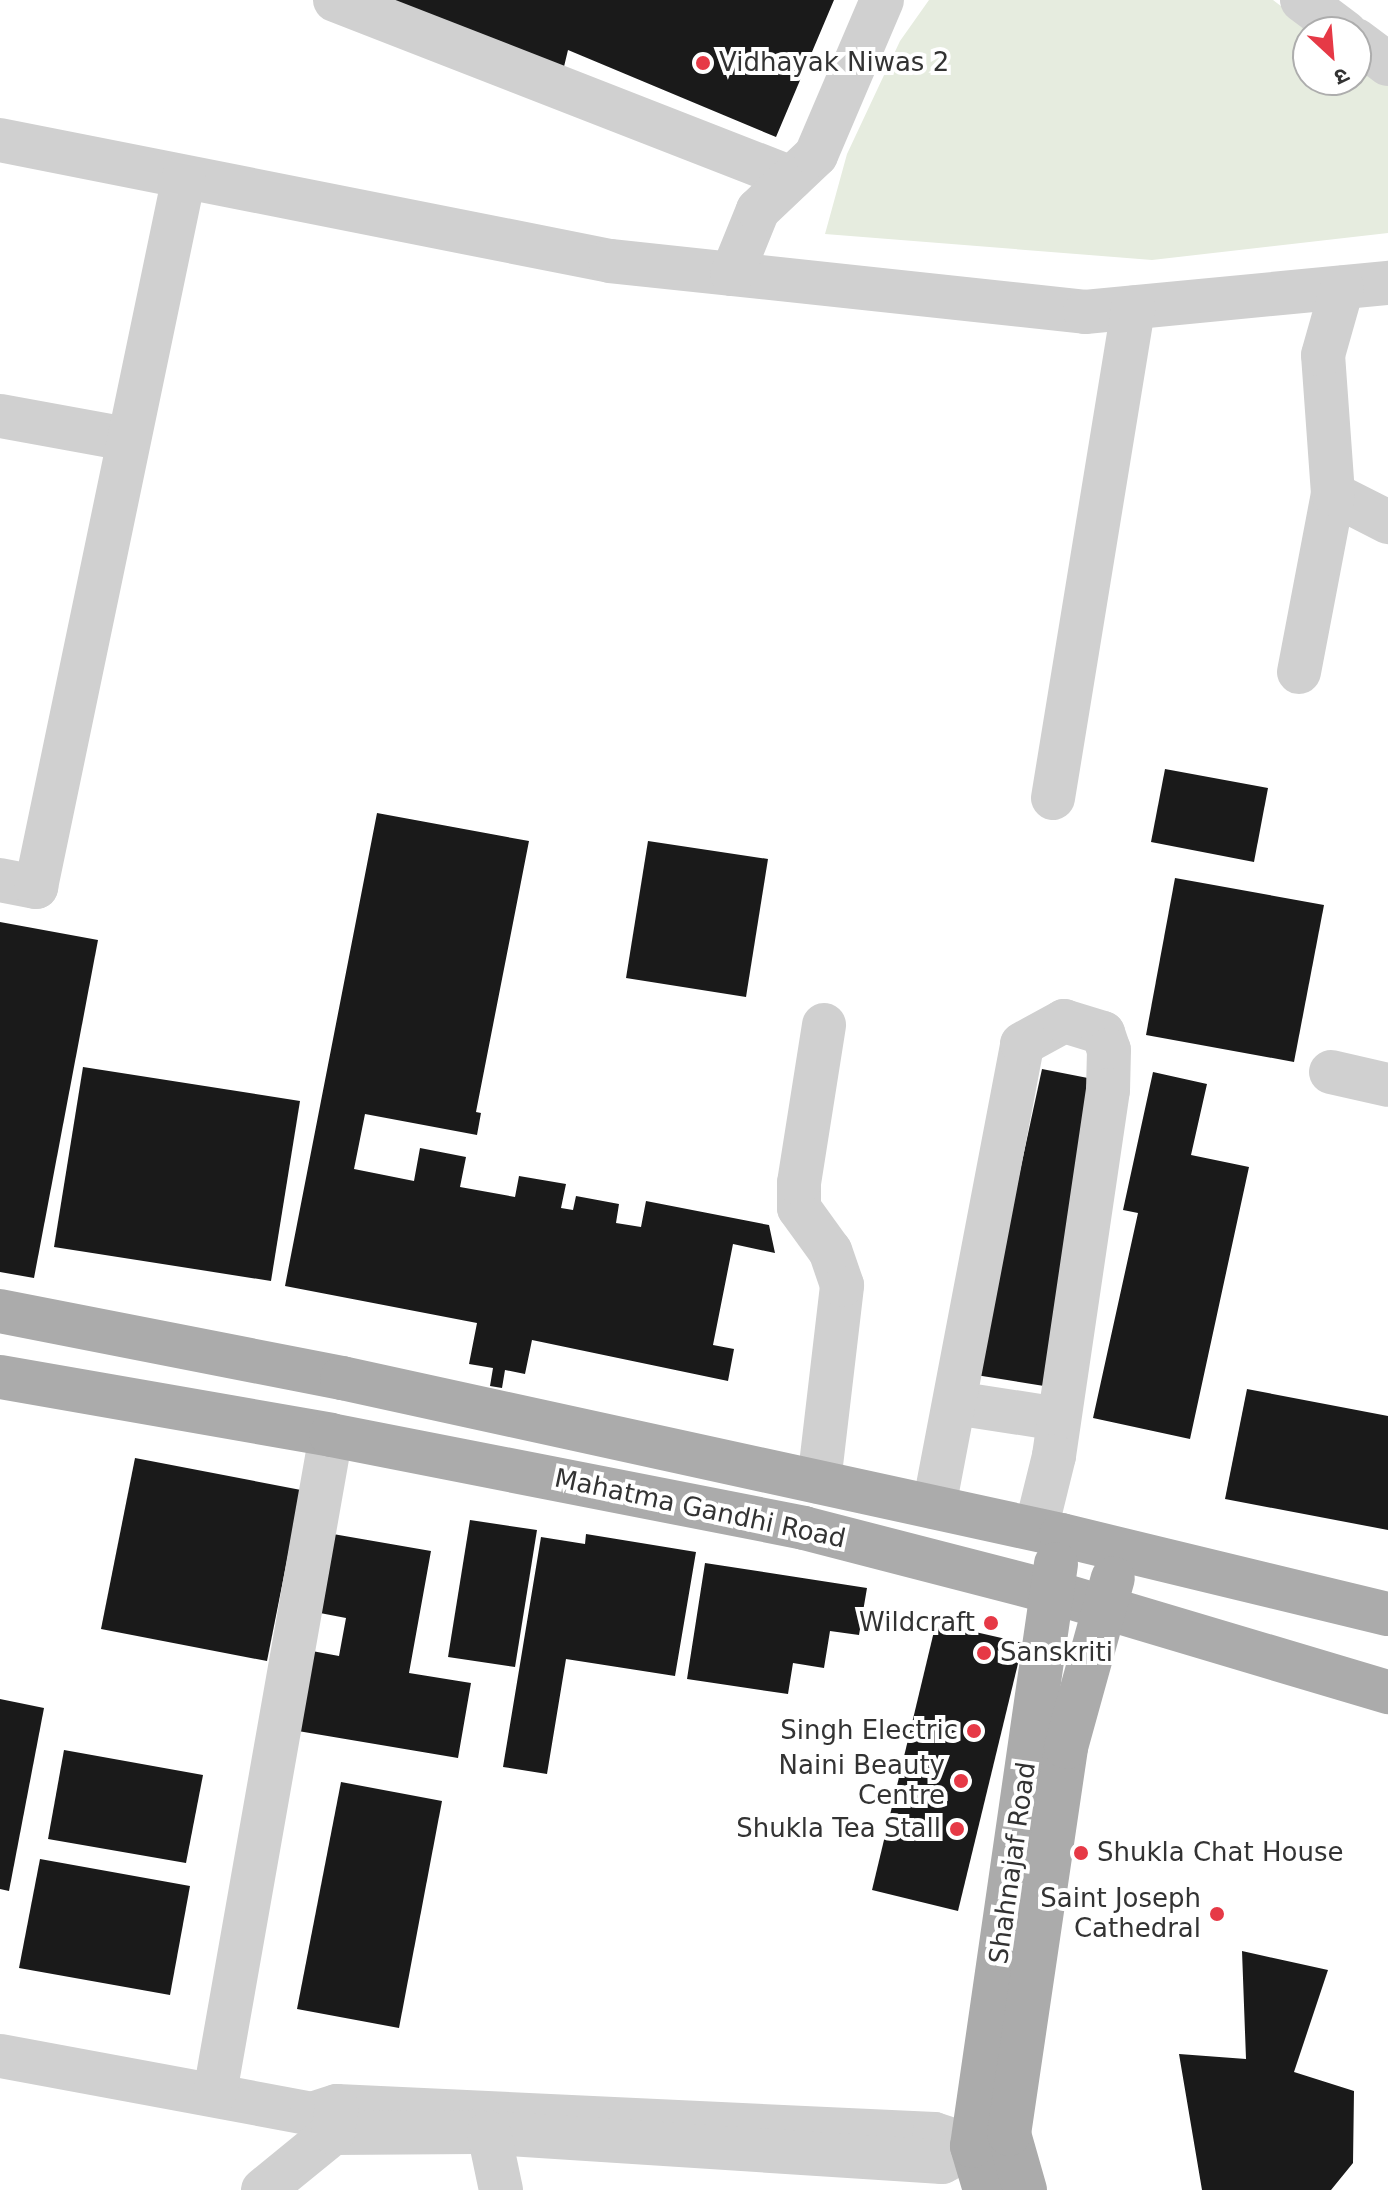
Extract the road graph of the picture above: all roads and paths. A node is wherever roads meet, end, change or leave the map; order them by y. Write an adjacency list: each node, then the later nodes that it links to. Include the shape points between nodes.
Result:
1 (335, 0): 7 (street)
2 (882, 0): 7 (street, via 816,155)
3 (1302, 0): 4 (street)
4 (1324, 16)
5 (0, 140): 6 (street)
6 (184, 177): 8 (street, via 610,261); 13 (street)
7 (792, 178): 8 (street, via 758,210)
8 (732, 274): 11 (street, via 1085,312)
9 (1388, 283): 10 (street)
10 (1342, 288): 11 (street); 14 (street, via 1323,355)
11 (1133, 307): 17 (street)
12 (0, 416): 13 (street)
13 (126, 439): 18 (street, via 36,887)
14 (1333, 494): 15 (street); 16 (street)
15 (1388, 522)
16 (1299, 672)
17 (1053, 798)
18 (0, 880)
19 (824, 1025): 27 (street, via 799,1183 799,1208 830,1251 842,1285)
20 (1331, 1072): 21 (street)
21 (1388, 1085)
22 (0, 1311): 27 (main road, Mahatma Gandhi Road, via 342,1378)
23 (0, 1377): 26 (main road, Mahatma Gandhi Road)
24 (955, 1403): 25 (street); 25 (street, via 1022,1044 1064,1021 1103,1033 1109,1050 1108,1090); 28 (street)
25 (1059, 1419): 29 (street)
26 (331, 1435): 31 (main road, Mahatma Gandhi Road, via 804,1528); 36 (street)
27 (819, 1482): 28 (main road, Mahatma Gandhi Road)
28 (934, 1507): 29 (main road, Mahatma Gandhi Road)
29 (1048, 1532): 30 (main road, Mahatma Gandhi Road); 31 (main road, Shahnajaf Road)
30 (1121, 1549): 32 (main road); 33 (main road, Mahatma Gandhi Road)
31 (1052, 1592): 32 (main road, Mahatma Gandhi Road); 39 (main road, Shahnajaf Road)
32 (1105, 1608): 34 (main road, Mahatma Gandhi Road); 39 (main road, via 1066,1747)
33 (1388, 1614)
34 (1388, 1692)
35 (0, 2056): 36 (street)
36 (215, 2093): 37 (street)
37 (328, 2118): 38 (street); 40 (street)
38 (480, 2127): 39 (street, via 934,2134); 41 (street)
39 (990, 2140): 42 (main road, Shahnajaf Road); 43 (main road)
40 (263, 2190)
41 (501, 2190)
42 (985, 2190)
43 (1025, 2190)

